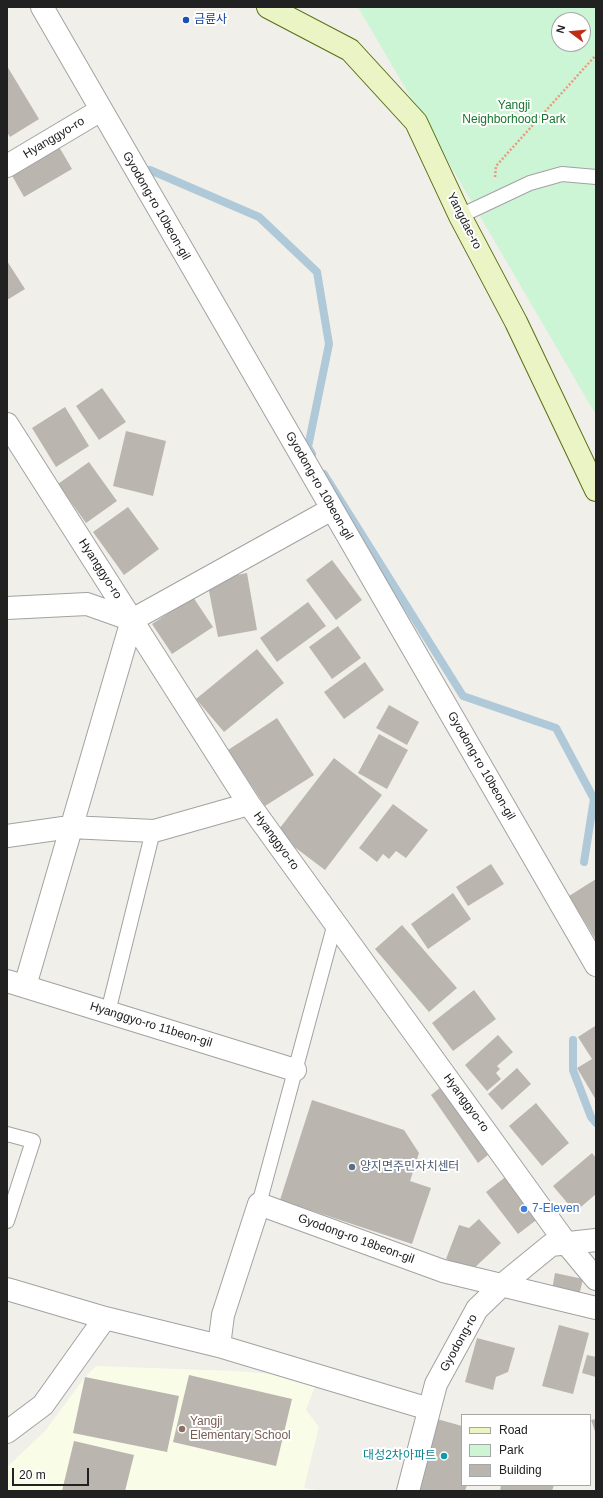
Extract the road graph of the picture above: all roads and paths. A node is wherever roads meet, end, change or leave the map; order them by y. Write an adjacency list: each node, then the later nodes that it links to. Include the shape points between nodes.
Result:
1 (42, 7): 4 (street, Gyodong-ro 10beon-gil)
2 (268, 7): 8 (street, Yangdae-ro, via 350,50 411,116)
3 (596, 55): 7 (path, via 496,166)
4 (101, 110): 5 (street, Hyanggyo-ro); 11 (street, Gyodong-ro 10beon-gil)
5 (7, 166)
6 (596, 177): 7 (lane, via 562,174 530,183)
7 (491, 201): 8 (lane)
8 (460, 216): 10 (street, Yangdae-ro, via 516,322)
9 (7, 424): 13 (street, Hyanggyo-ro)
10 (596, 490)
11 (332, 509): 13 (street); 19 (street, Gyodong-ro 10beon-gil)
12 (7, 608): 13 (street, via 87,604)
13 (132, 620): 14 (street, Hyanggyo-ro); 15 (street)
14 (249, 804): 16 (street); 18 (street, Hyanggyo-ro)
15 (70, 827): 16 (street); 17 (street); 20 (street)
16 (153, 831): 21 (lane)
17 (7, 836)
18 (335, 923): 22 (lane); 27 (street, Hyanggyo-ro)
19 (596, 965)
20 (16, 983): 21 (street, Hyanggyo-ro 11beon-gil)
21 (108, 1012): 22 (street, Hyanggyo-ro 11beon-gil)
22 (295, 1070): 24 (lane)
23 (7, 1134): 25 (lane, via 33,1141)
24 (259, 1204): 29 (street, Gyodong-ro 18beon-gil, via 443,1270); 33 (street, via 223,1316)
25 (7, 1221)
26 (596, 1240): 27 (street, Gyodong-ro)
27 (566, 1243): 28 (street, Hyanggyo-ro); 29 (street, Gyodong-ro, via 551,1245)
28 (596, 1279)
29 (502, 1285): 31 (street, Gyodong-ro 18beon-gil); 34 (street, Gyodong-ro, via 477,1309 436,1384)
30 (7, 1289): 32 (street)
31 (596, 1308)
32 (105, 1318): 33 (street); 35 (street, via 43,1406)
33 (219, 1346): 34 (street)
34 (429, 1409): 36 (street, Gyodong-ro)
35 (7, 1432)
36 (408, 1491)

